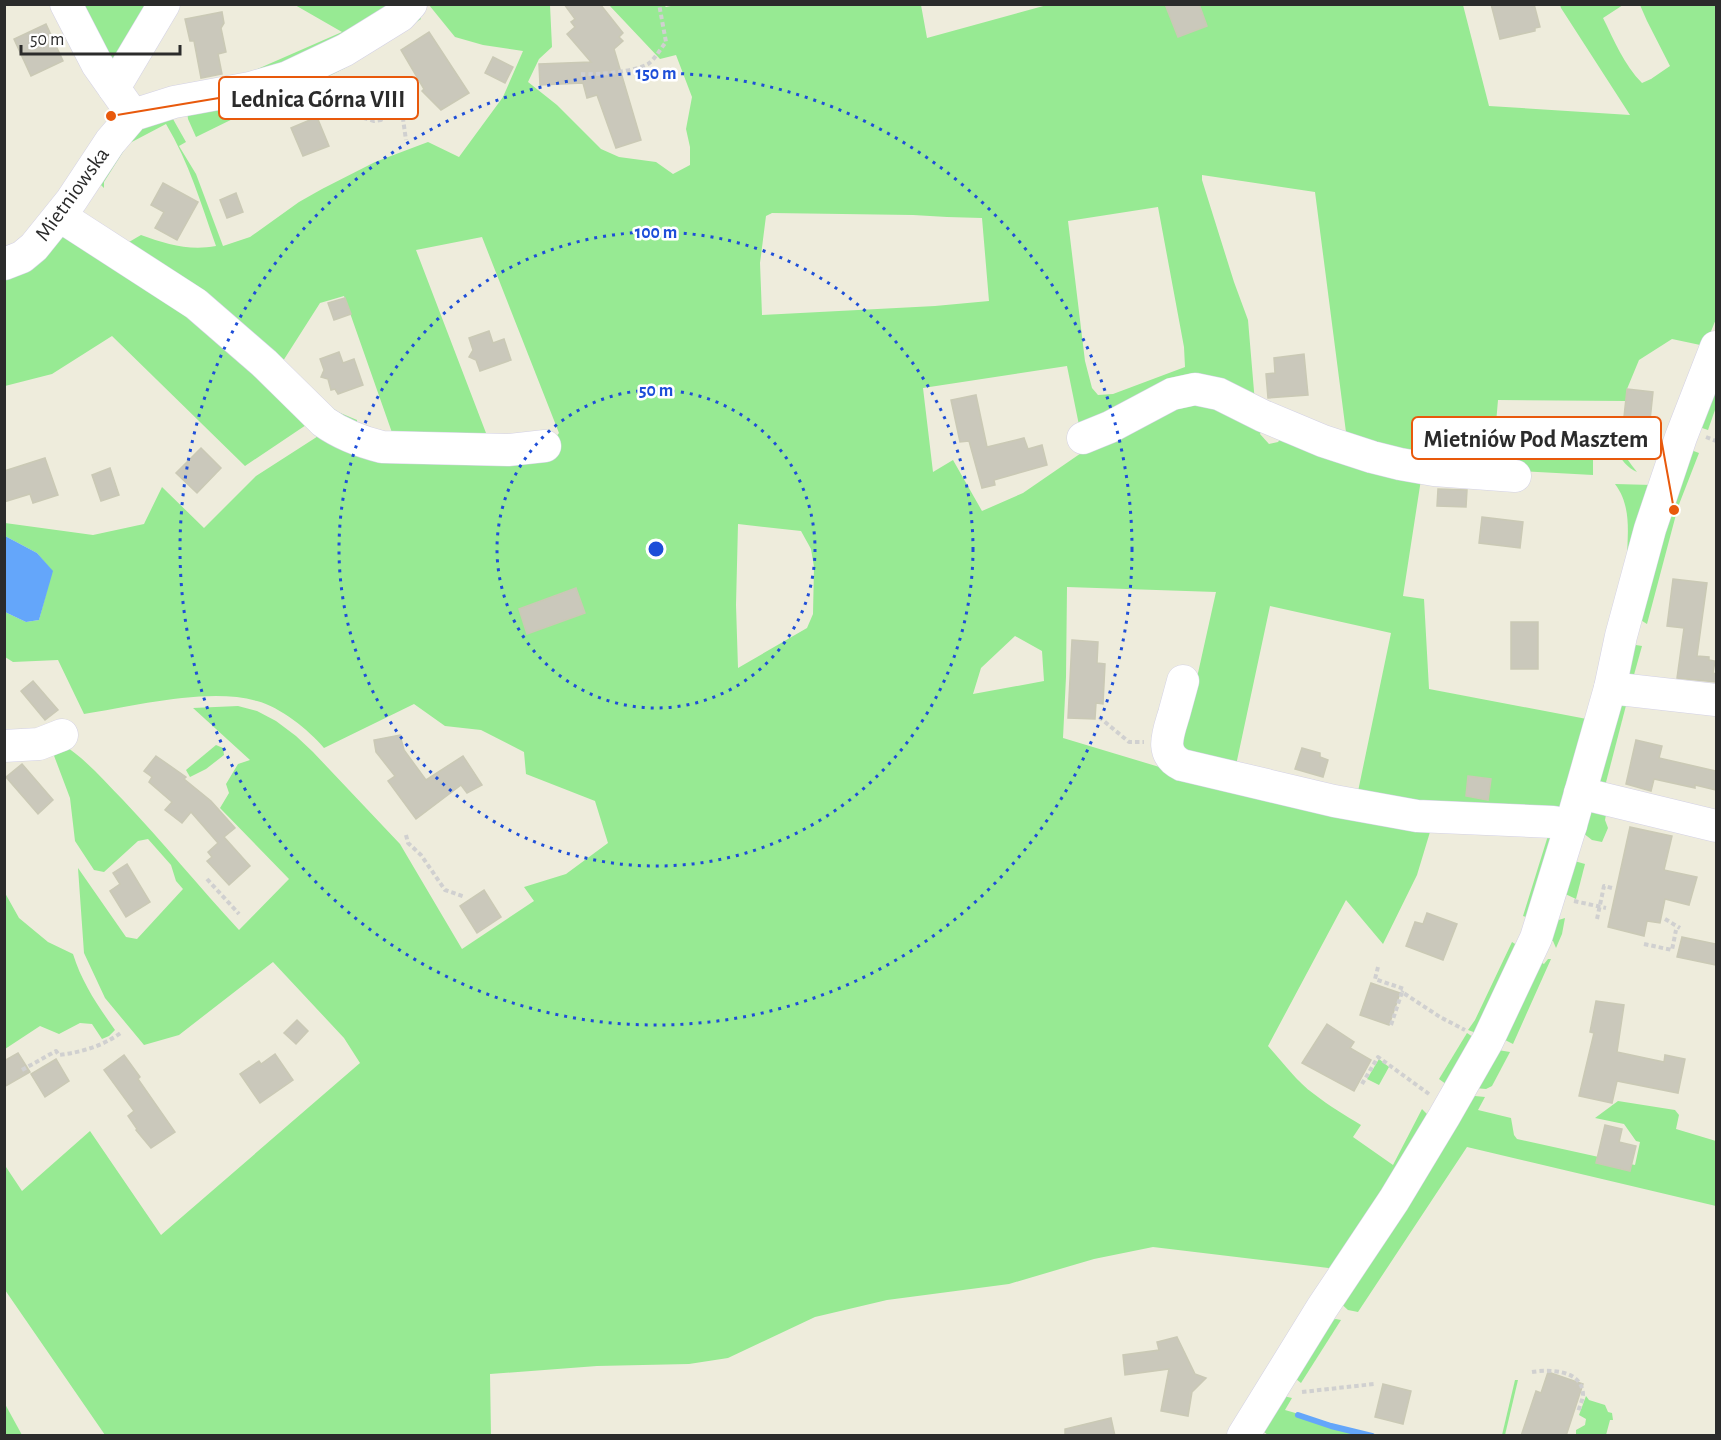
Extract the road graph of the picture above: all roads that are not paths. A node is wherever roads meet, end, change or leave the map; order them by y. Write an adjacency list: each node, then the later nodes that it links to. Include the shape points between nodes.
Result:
1 (66, 4): 4 (street)
2 (164, 4): 4 (street)
3 (411, 4): 5 (street, via 400,16 345,50 288,77)
4 (114, 88): 5 (street)
5 (133, 115): 6 (street, Mietniowska)
6 (60, 216): 7 (street, Mietniowska, via 34,248); 10 (street, via 196,304 334,428 382,447 508,450)
7 (4, 264)
8 (1716, 347): 13 (street, via 1650,529)
9 (1083, 438): 11 (street, via 1172,394 1195,389 1220,394 1323,441 1372,457 1434,470)
10 (544, 446)
11 (1515, 476)
12 (1183, 681): 18 (street, via 1167,739 1170,756 1182,765 1417,816)
13 (1610, 688): 14 (street); 17 (street)
14 (1716, 700)
15 (62, 735): 16 (street, via 39,744)
16 (4, 746)
17 (1580, 793): 18 (street); 19 (street)
18 (1570, 825): 20 (street, via 1536,938 1488,1040 1394,1200)
19 (1716, 826)
20 (1243, 1436)

